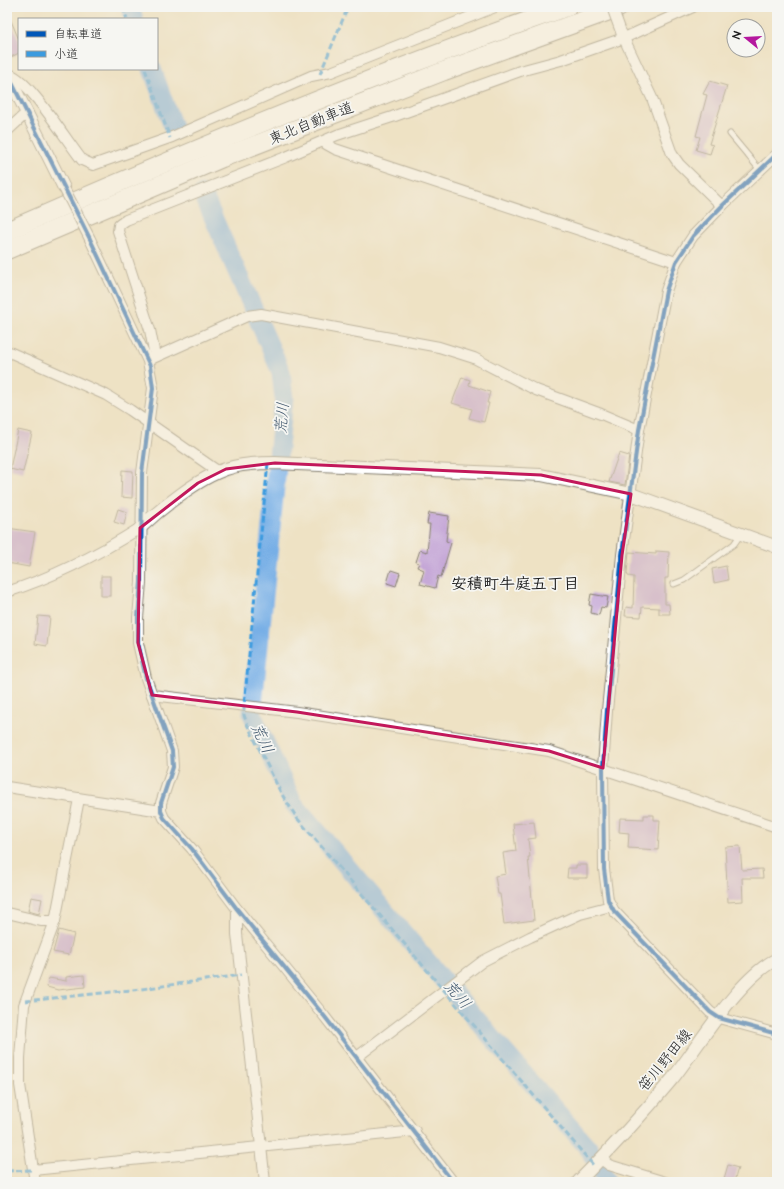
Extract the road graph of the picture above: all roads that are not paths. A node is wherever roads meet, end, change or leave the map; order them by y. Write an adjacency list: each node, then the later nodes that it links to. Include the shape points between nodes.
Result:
1 (495, 7): 7 (street, via 332,72 311,76 172,137 93,165 82,160 34,96 14,76)
2 (567, 7): 16 (highway, 東北自動車道, via 214,142)
3 (612, 7): 6 (street, bridge)
4 (620, 7): 17 (highway, 東北自動車道, via 444,71 222,158)
5 (693, 7): 6 (street)
6 (622, 33): 11 (street, via 561,60 520,71); 15 (street, via 652,98 672,154)
7 (7, 74): 8 (street)
8 (28, 114): 9 (street); 14 (street)
9 (7, 131)
10 (730, 134): 13 (lane)
11 (325, 141): 18 (street, via 335,150); 20 (street, via 119,225 118,231 150,330)
12 (777, 154): 13 (street)
13 (760, 170): 15 (street)
14 (64, 188): 20 (street, bridge)
15 (722, 206): 18 (street, via 693,236)
16 (7, 231)
17 (7, 250)
18 (676, 262): 22 (street, via 661,310)
19 (7, 351): 21 (street, via 106,395)
20 (152, 358): 21 (street, via 153,388); 22 (street, via 246,316 261,314 439,347 474,358 536,390)
21 (148, 422): 23 (street); 25 (street)
22 (639, 430): 24 (street)
23 (219, 472): 24 (street, via 235,467 275,463 541,475); 25 (street, via 162,508)
24 (632, 494): 26 (street); 31 (street, via 622,555)
25 (140, 528): 29 (street, via 111,546); 30 (street, via 138,643)
26 (741, 534): 27 (street); 28 (lane, via 734,544 684,580)
27 (777, 547)
28 (674, 584)
29 (7, 592)
30 (152, 695): 31 (street, via 297,712 549,751); 34 (street, via 173,760)
31 (603, 768): 35 (street); 36 (street, via 604,869)
32 (7, 787): 33 (street)
33 (79, 799): 34 (street); 39 (street)
34 (161, 811): 37 (street)
35 (777, 827)
36 (611, 906): 41 (street, via 710,1012); 43 (street, via 580,914 483,961)
37 (237, 909): 43 (street); 45 (street, via 237,934)
38 (7, 913): 39 (street, via 41,921)
39 (55, 921): 47 (street, via 26,995 20,1058 20,1085)
40 (777, 959): 41 (street, 笹川野田線, via 751,978)
41 (719, 1018): 42 (street); 46 (street, 笹川野田線, via 674,1077)
42 (777, 1034)
43 (357, 1057): 44 (street)
44 (415, 1131): 45 (street); 50 (street)
45 (261, 1146): 47 (street); 49 (street)
46 (601, 1159): 51 (street, 笹川野田線); 52 (street, via 615,1167)
47 (33, 1170): 48 (street)
48 (35, 1182)
49 (265, 1182)
50 (453, 1182)
51 (578, 1182)
52 (665, 1182)

